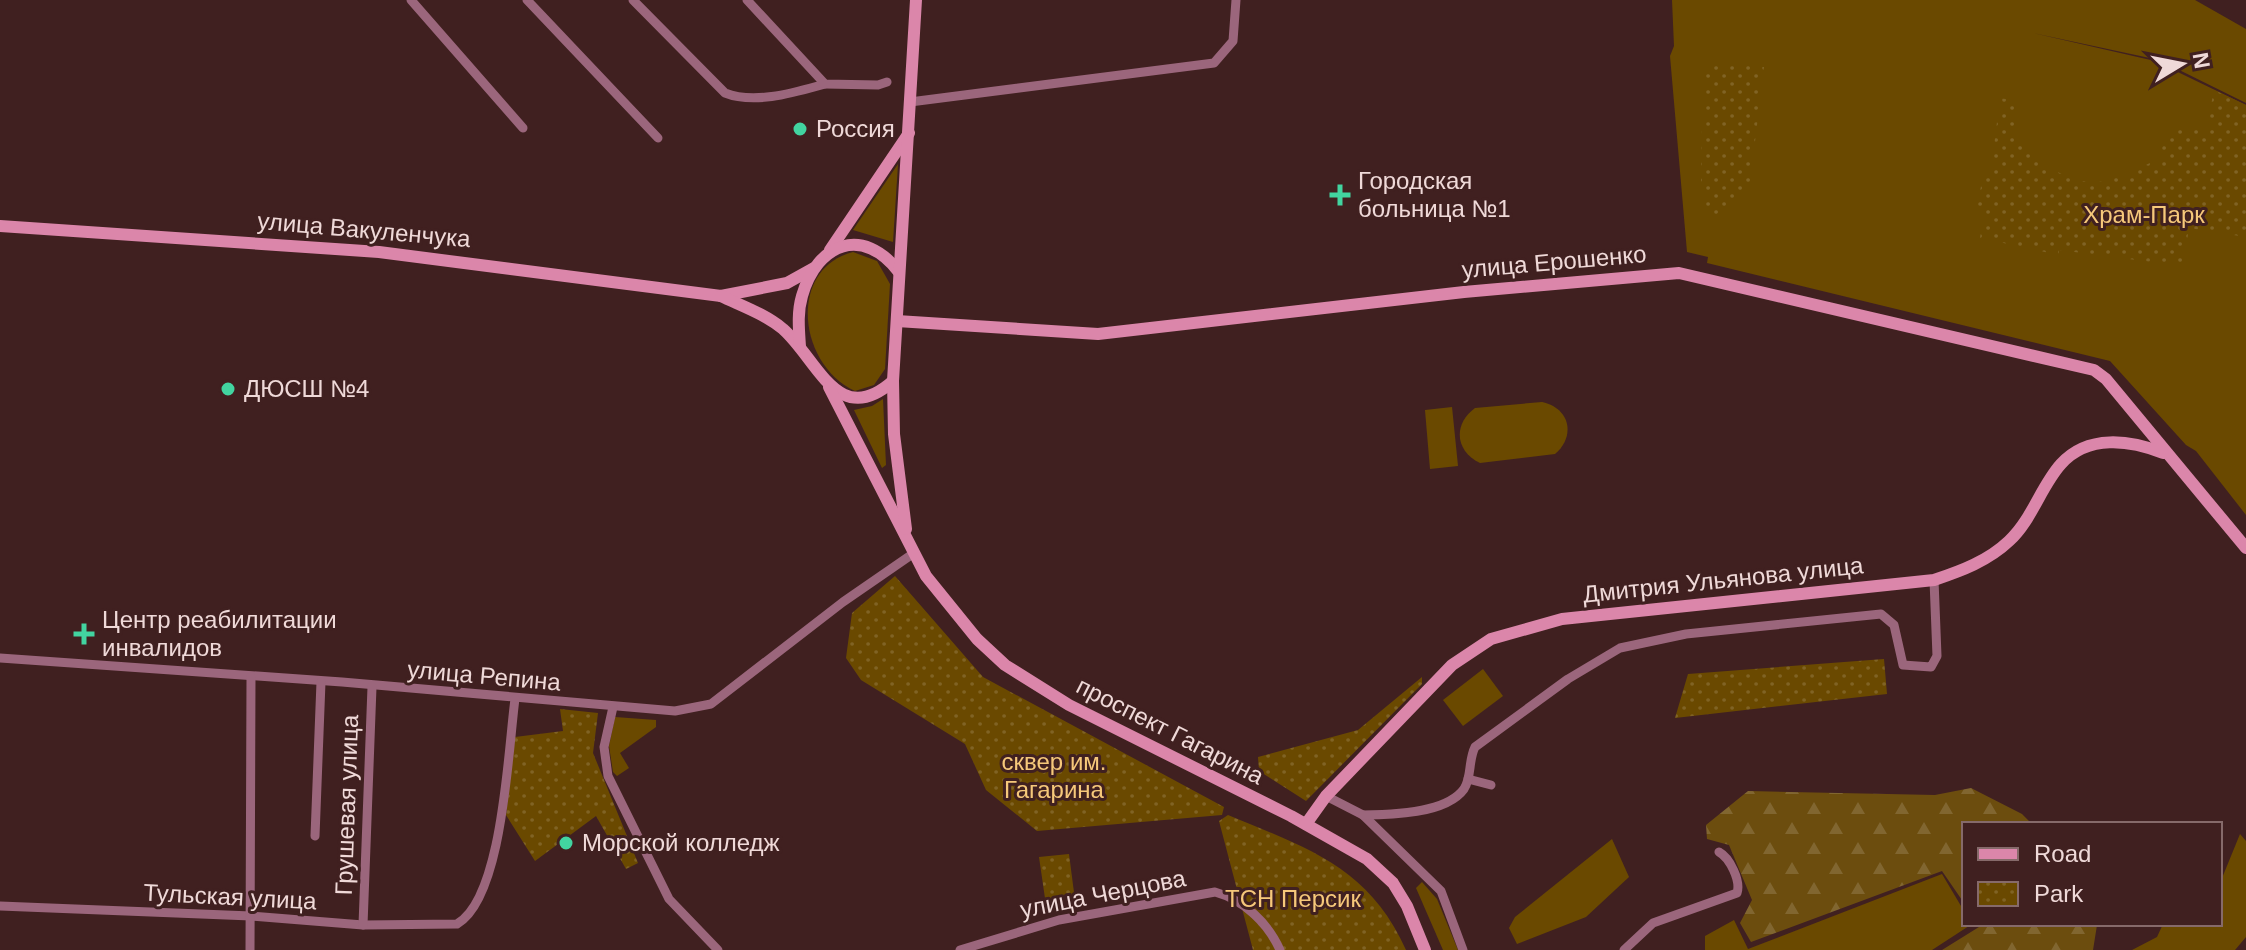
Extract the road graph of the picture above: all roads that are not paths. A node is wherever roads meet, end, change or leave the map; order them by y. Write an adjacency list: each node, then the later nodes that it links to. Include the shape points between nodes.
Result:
1 (411, 0): 10 (street)
2 (527, 0): 12 (street)
3 (633, 0): 8 (street, via 725,93 788,94)
4 (747, 0): 8 (street)
5 (916, 0): 9 (main road)
6 (1236, 0): 9 (street, via 1233,41 1214,63)
7 (887, 82): 8 (street)
8 (825, 84)
9 (910, 102): 11 (main road)
10 (523, 128)
11 (909, 133): 14 (main road); 16 (main road)
12 (658, 138)
13 (0, 226): 17 (main road, улица Вакуленчука, via 379,252)
14 (827, 254): 15 (main road); 16 (main road, via 847,245 869,246)
15 (814, 268): 17 (main road, улица Вакуленчука, via 776,286); 19 (main road, via 801,299)
16 (899, 272): 18 (main road)
17 (721, 296): 19 (main road, улица Вакуленчука, via 764,316)
18 (897, 321): 20 (main road); 22 (main road, улица Ерошенко, via 1098,334 1679,273 2094,370)
19 (800, 347): 21 (main road)
20 (893, 381): 21 (main road, via 862,398); 23 (main road, проспект Гагарина)
21 (829, 387): 23 (main road, проспект Гагарина)
22 (2166, 454): 24 (main road, улица Ерошенко); 26 (main road, Дмитрия Ульянова улица, via 2133,441 2094,444 2062,463 2011,540 1971,567)
23 (906, 532): 25 (main road, проспект Гагарина)
24 (2246, 548)
25 (914, 553): 32 (street, улица Репина, via 711,704 675,711); 37 (main road, проспект Гагарина, via 938,595 1005,665 1069,705)
26 (1934, 580): 33 (street, via 1937,656 1931,667 1903,665 1894,625 1881,614 1686,634 1620,648 1475,747); 35 (main road, Дмитрия Ульянова улица, via 1562,619 1491,639 1452,665)
27 (0, 658): 28 (street, улица Репина)
28 (251, 677): 29 (street, улица Репина); 41 (street)
29 (321, 682): 30 (street, улица Репина); 38 (street)
30 (372, 687): 31 (street, улица Репина); 42 (street, Грушевая улица)
31 (515, 699): 32 (street, улица Репина); 42 (street, Тульская улица, via 495,860 469,918 457,924)
32 (613, 707): 44 (street, via 604,747 608,776 669,899)
33 (1468, 779): 34 (street); 36 (street, via 1457,796 1409,815)
34 (1491, 785)
35 (1326, 796): 36 (street); 37 (main road, Дмитрия Ульянова улица)
36 (1363, 815): 48 (street, via 1441,891)
37 (1306, 824): 47 (main road, проспект Гагарина, via 1381,870 1407,906)
38 (315, 836)
39 (1719, 852): 49 (street, via 1739,884 1735,895 1653,923)
40 (0, 906): 41 (street, Тульская улица)
41 (251, 916): 42 (street, Тульская улица); 43 (street)
42 (363, 925)
43 (250, 950)
44 (718, 950)
45 (960, 950): 46 (street, улица Черцова, via 1059,920 1215,892 1234,897 1272,932)
46 (1280, 950)
47 (1425, 950)
48 (1463, 950)
49 (1624, 950)

